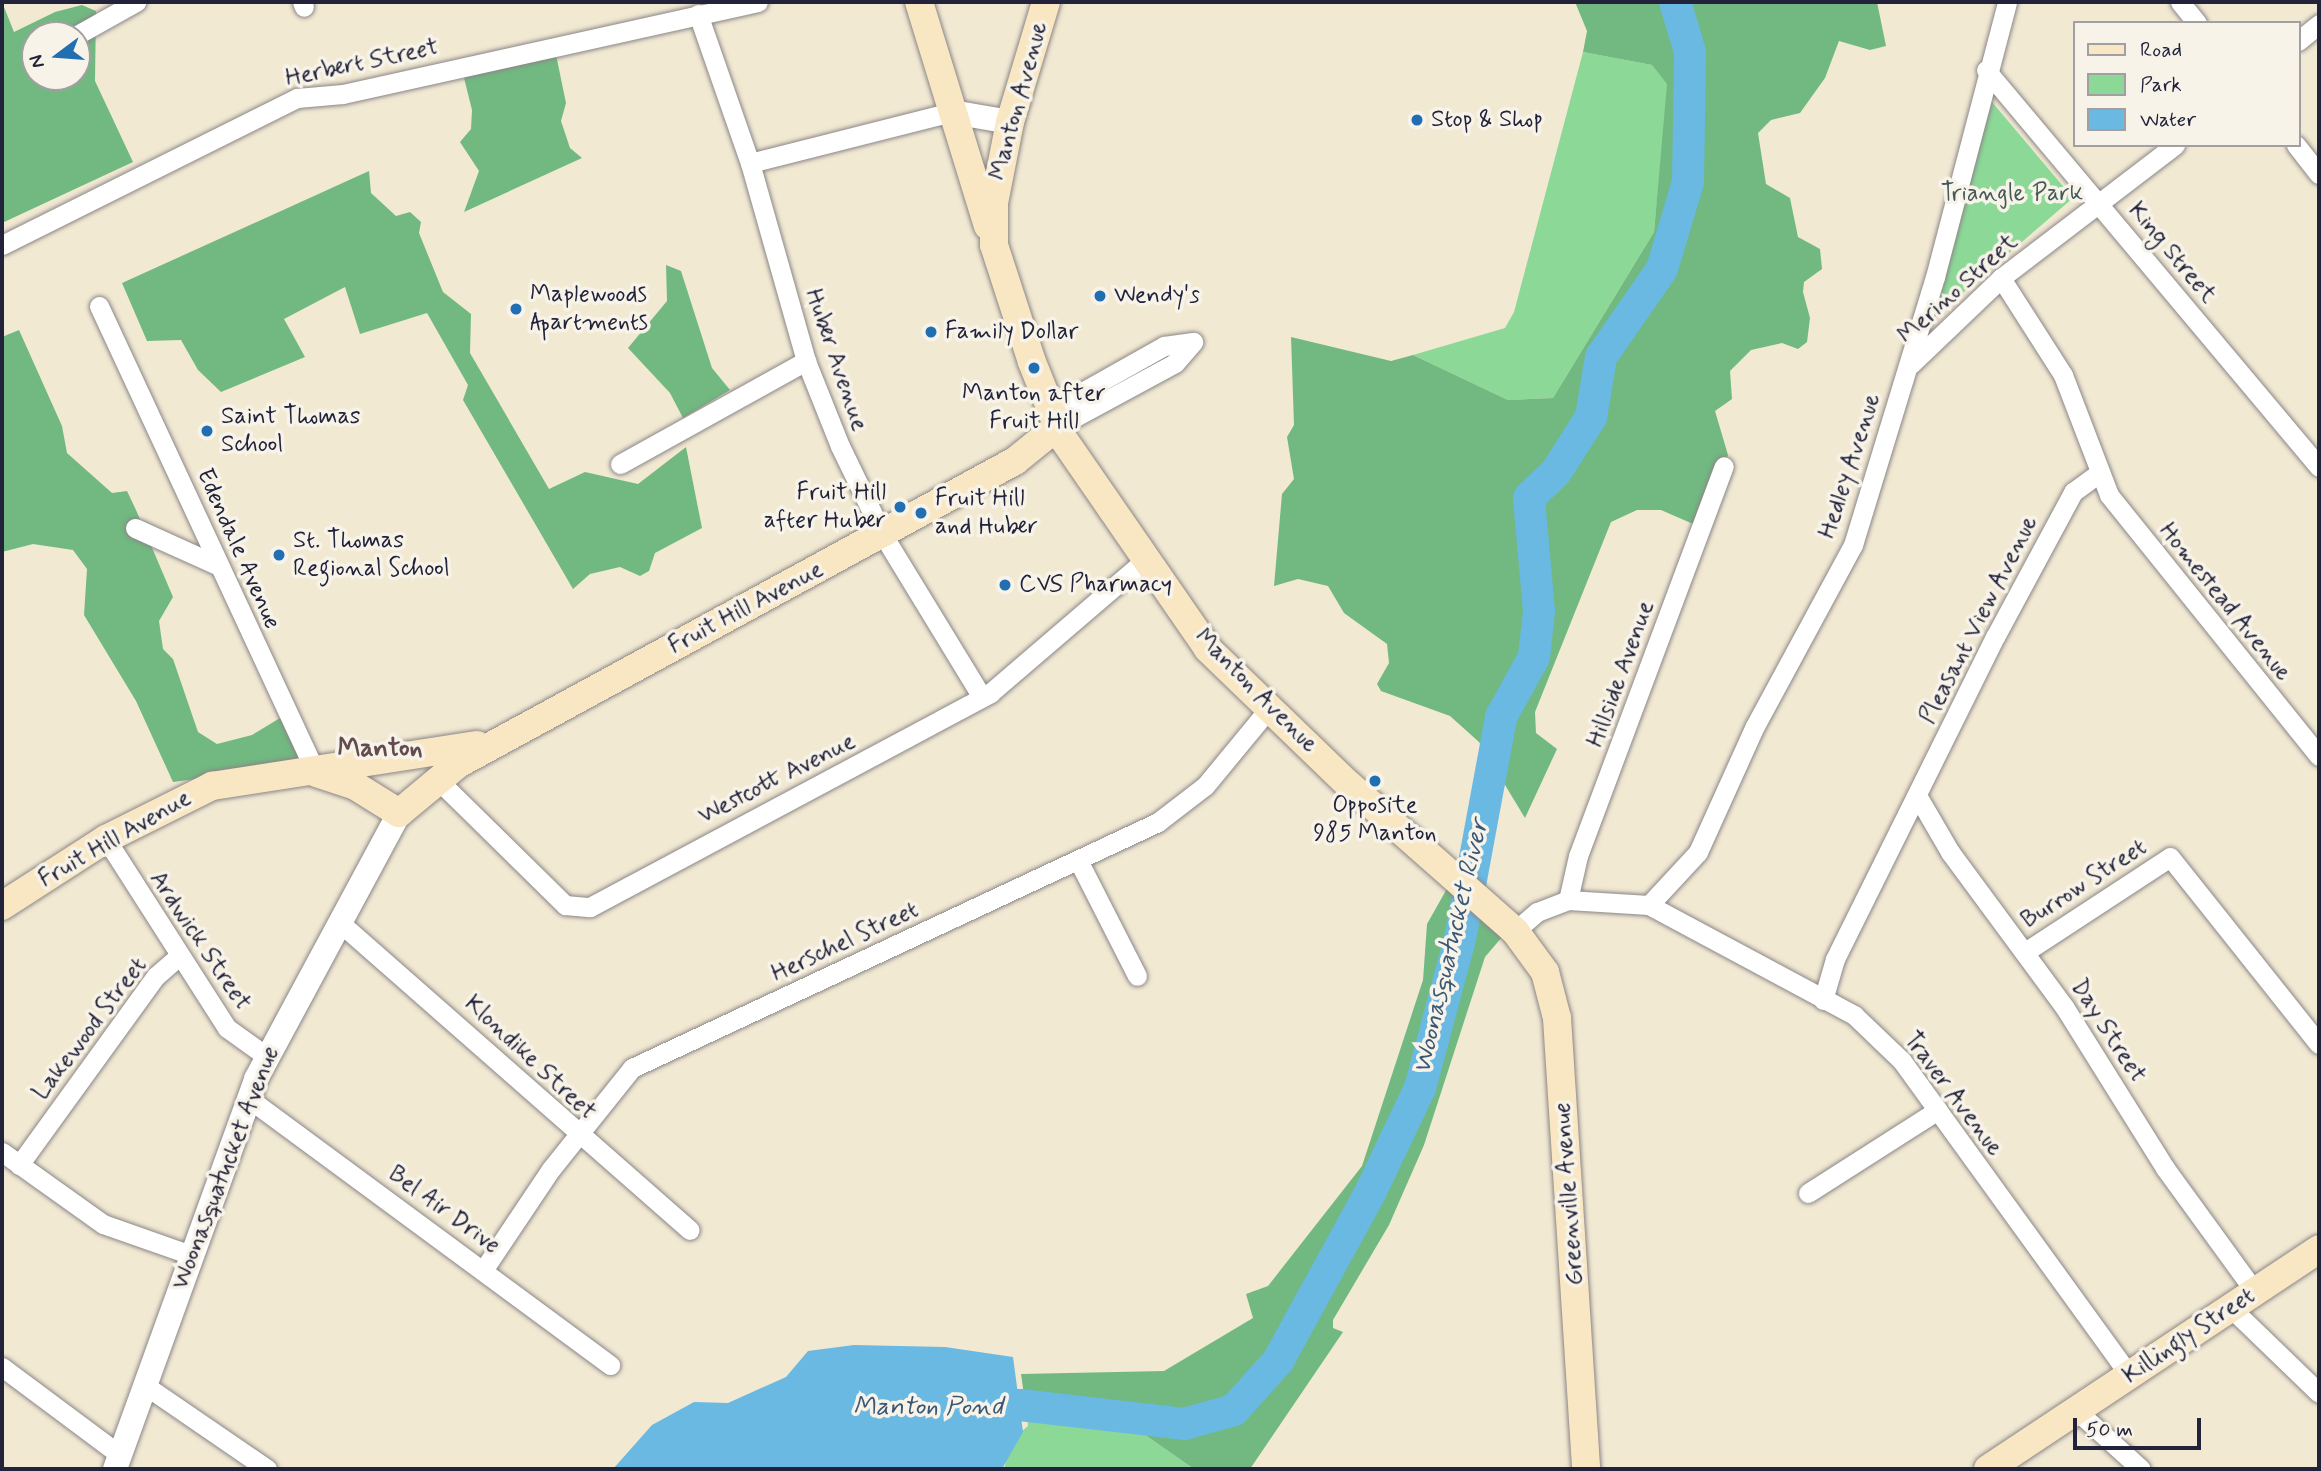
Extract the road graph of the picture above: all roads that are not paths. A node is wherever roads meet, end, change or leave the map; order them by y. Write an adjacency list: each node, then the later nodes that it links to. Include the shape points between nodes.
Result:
1 (136, 2): 10 (street)
2 (758, 2): 7 (street, Herbert Street)
3 (919, 2): 13 (main road)
4 (1046, 2): 14 (main road, Manton Avenue)
5 (2007, 2): 12 (street, Hedley Avenue)
6 (2180, 2): 8 (street)
7 (698, 15): 17 (street, Huber Avenue); 20 (street, Herbert Street, via 343,94 297,98)
8 (2195, 21)
9 (2319, 24): 11 (street)
10 (91, 27)
11 (2300, 39)
12 (1986, 70): 19 (street, King Street); 25 (street, Hedley Avenue)
13 (952, 112): 14 (street); 17 (street); 21 (main road)
14 (1010, 122): 21 (main road, Manton Avenue, via 998,172)
15 (2173, 147): 19 (street, Merino Street)
16 (2298, 147): 18 (street)
17 (750, 163): 24 (street, Huber Avenue)
18 (2319, 174)
19 (2101, 205): 22 (street, Merino Street); 29 (street, King Street)
20 (2, 245)
21 (994, 245): 26 (main road, Manton Avenue)
22 (2001, 278): 25 (street, Merino Street); 30 (street, via 2063,375)
23 (99, 306): 34 (street, Edendale Avenue)
24 (806, 361): 27 (street); 32 (street, Huber Avenue)
25 (1908, 367): 46 (street, Hedley Avenue, via 1853,545 1755,726 1698,852)
26 (1054, 418): 26 (street, via 1175,363 1194,342 1164,346 1070,393); 32 (main road, Fruit Hill Avenue, via 981,478); 33 (main road, Manton Avenue)
27 (620, 464)
28 (1724, 466): 45 (street, Hillside Avenue, via 1578,856)
29 (2319, 467)
30 (2098, 474): 38 (street, Homestead Avenue); 41 (street, Pleasant View Avenue, via 2073,492)
31 (135, 528): 34 (street)
32 (883, 535): 35 (street, Huber Avenue); 37 (main road, Fruit Hill Avenue)
33 (1144, 561): 35 (street, Westcott Avenue); 36 (main road, Manton Avenue, via 1208,649)
34 (219, 566): 39 (street, Edendale Avenue)
35 (982, 696): 40 (street, Westcott Avenue, via 580,910 565,905)
36 (1271, 706): 44 (street, Herschel Street, via 1185,804); 49 (main road, Manton Avenue)
37 (510, 736): 39 (main road, Fruit Hill Avenue); 40 (main road, Fruit Hill Avenue)
38 (2319, 756)
39 (316, 773): 42 (main road, Fruit Hill Avenue, via 354,785); 43 (main road, Fruit Hill Avenue, via 212,786)
40 (437, 779): 42 (main road, Woonasquatucket Avenue)
41 (1918, 797): 50 (street, Day Street, via 1950,852); 53 (street, Pleasant View Avenue, via 1835,960)
42 (399, 813): 48 (street, Woonasquatucket Avenue)
43 (106, 839): 47 (main road, Fruit Hill Avenue); 51 (street, Ardwick Street)
44 (1078, 860): 52 (street); 58 (street, Herschel Street, via 632,1068)
45 (1568, 900): 46 (street, Traver Avenue); 49 (street, Traver Avenue)
46 (1649, 905): 53 (street, Traver Avenue)
47 (2, 906)
48 (338, 921): 55 (street, Woonasquatucket Avenue); 58 (street, Klondike Street)
49 (1508, 925): 76 (main road, Greenville Avenue, via 1545,972 1557,1018)
50 (2025, 952): 54 (street, Burrow Street, via 2170,857); 66 (street, Day Street)
51 (177, 958): 55 (street, Ardwick Street, via 228,1028); 60 (street, Lakewood Street, via 156,976)
52 (1137, 976)
53 (1823, 1000): 57 (street, Traver Avenue, via 1878,1035)
54 (2319, 1044)
55 (267, 1056): 56 (street, Woonasquatucket Avenue)
56 (248, 1098): 64 (street, Woonasquatucket Avenue); 65 (street, Bel Air Drive)
57 (1938, 1110): 61 (street); 70 (street, Traver Avenue)
58 (577, 1135): 62 (street, Klondike Street); 65 (street, Herschel Street)
59 (2, 1152): 60 (street)
60 (19, 1165): 64 (street, via 103,1224)
61 (1808, 1193)
62 (690, 1230)
63 (2319, 1249): 66 (main road, Killingly Street)
64 (191, 1255): 71 (street, Woonasquatucket Avenue)
65 (484, 1269): 68 (street, Bel Air Drive)
66 (2255, 1292): 67 (main road, Killingly Street)
67 (2231, 1308): 70 (main road, Killingly Street); 72 (street)
68 (610, 1365)
69 (2, 1367): 74 (street)
70 (2130, 1376): 73 (main road, Killingly Street)
71 (146, 1386): 74 (street, Woonasquatucket Avenue); 75 (street)
72 (2319, 1393)
73 (2077, 1411): 77 (main road, Killingly Street); 78 (street)
74 (117, 1462)
75 (267, 1469)
76 (1586, 1469)
77 (1988, 1469)
78 (2141, 1469)

